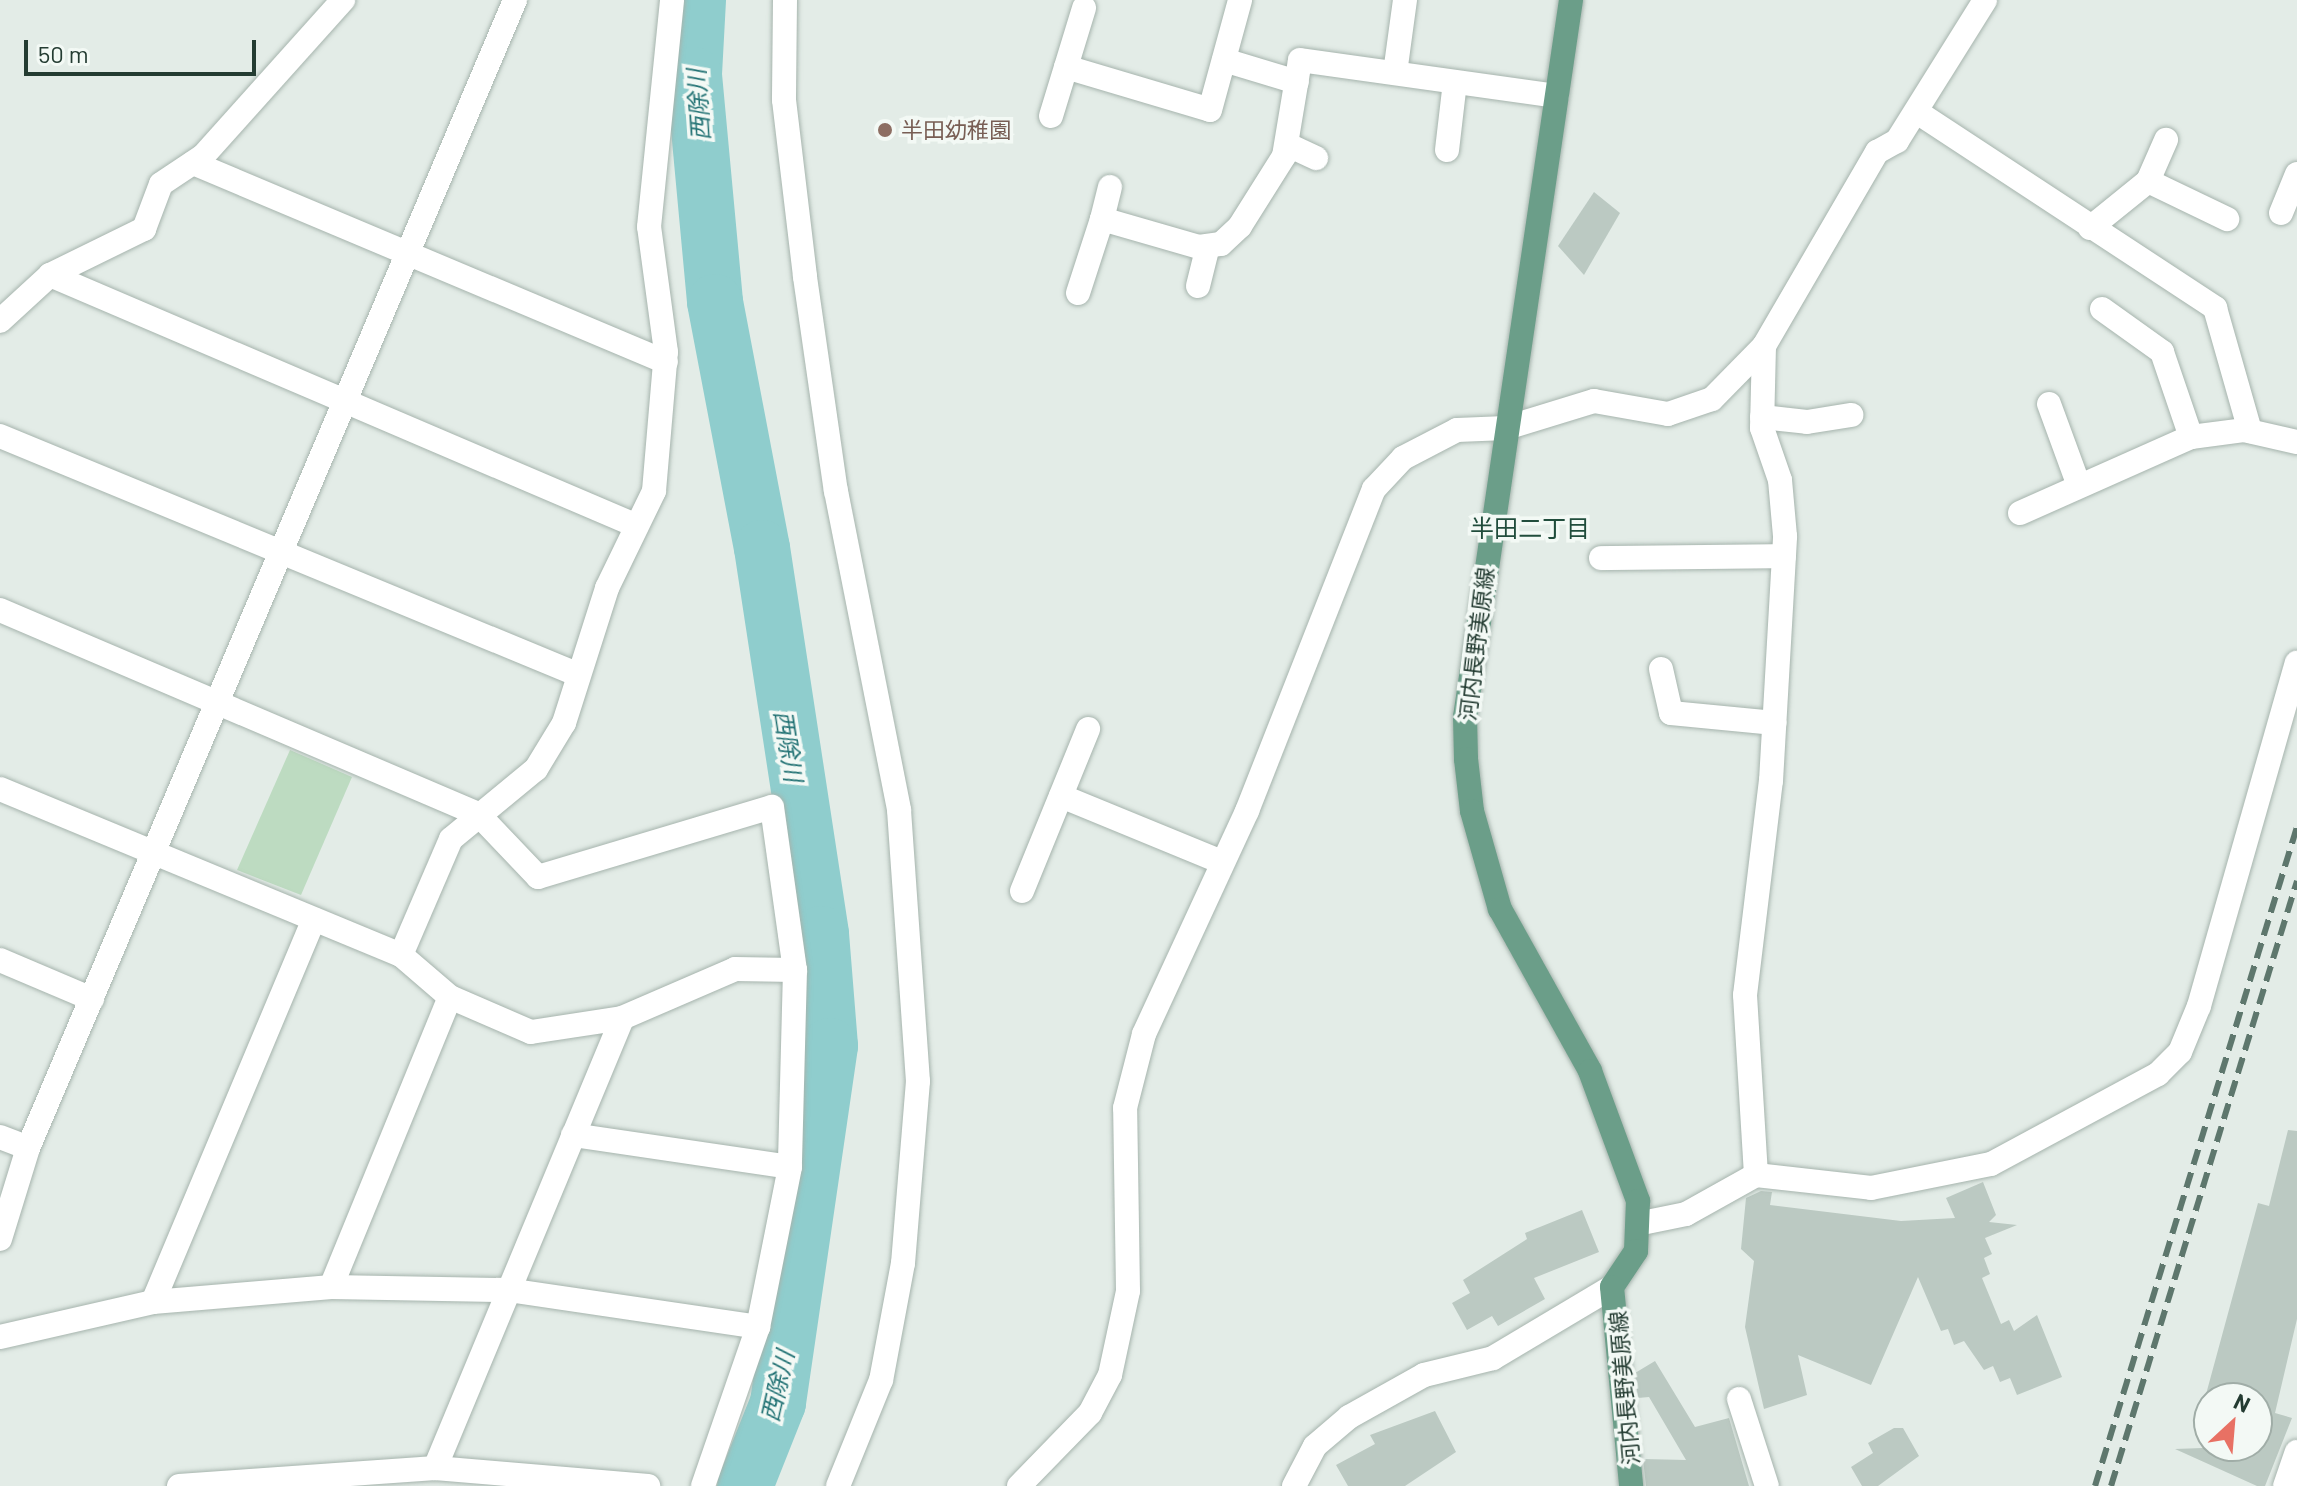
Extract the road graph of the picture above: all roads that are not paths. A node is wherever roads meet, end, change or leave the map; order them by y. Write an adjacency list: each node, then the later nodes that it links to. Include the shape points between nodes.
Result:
1 (343, 0): 22 (street)
2 (515, 0): 31 (street)
3 (672, 0): 38 (street, via 649,227)
4 (785, 0): 93 (street, via 784,100 805,277 836,491 899,810 918,1081 903,1263 881,1380)
5 (1240, 0): 10 (street)
6 (1405, 0): 12 (street)
7 (1571, 0): 15 (main road, 河内長野美原線)
8 (1985, 0): 16 (street)
9 (1084, 8): 11 (street)
10 (1224, 60): 11 (street, via 1210,110); 13 (street)
11 (1066, 67): 17 (street)
12 (1395, 73): 13 (street, via 1300,60); 14 (street)
13 (1297, 82): 19 (street)
14 (1455, 82): 15 (street); 20 (street)
15 (1556, 96): 43 (main road, 河内長野美原線)
16 (1917, 112): 29 (street); 37 (street, via 1897,141 1877,152)
17 (1051, 116)
18 (2166, 140): 24 (street)
19 (1288, 145): 21 (street); 30 (street, via 1240,226)
20 (1447, 150)
21 (1316, 158)
22 (193, 163): 31 (street); 32 (street, via 161,184 144,229)
23 (2297, 174): 26 (street)
24 (2148, 181): 28 (street); 29 (street)
25 (1110, 187): 27 (street)
26 (2281, 213)
27 (1102, 219): 30 (street); 34 (street)
28 (2227, 219)
29 (2090, 228): 44 (street, via 2215,308)
30 (1208, 246): 33 (street)
31 (407, 253): 38 (street); 39 (street)
32 (50, 275): 36 (street); 39 (street)
33 (1198, 286)
34 (1078, 293)
35 (2102, 309): 46 (street, via 2162,352)
36 (0, 321)
37 (1764, 346): 42 (street); 43 (street, via 1728,385 1688,411 1594,401)
38 (666, 362): 50 (street, via 654,491)
39 (344, 404): 50 (street); 51 (street)
40 (2049, 404): 48 (street)
41 (1851, 415): 42 (street, via 1807,422)
42 (1762, 417): 52 (street, via 1780,480)
43 (1506, 428): 65 (street, via 1439,437 1403,458 1374,489); 79 (main road, 河内長野美原線, via 1465,717 1472,811 1500,909 1607,1108)
44 (2250, 431): 46 (street); 47 (street)
45 (0, 436): 51 (street)
46 (2191, 437): 48 (street)
47 (2297, 442)
48 (2079, 486): 49 (street)
49 (2020, 513)
50 (637, 526): 57 (street)
51 (279, 556): 57 (street); 58 (street)
52 (1784, 556): 53 (street); 59 (street)
53 (1601, 558)
54 (0, 610): 58 (street)
55 (2297, 663): 78 (street, via 2199,1006 2180,1052 2158,1074 2002,1159 1947,1177 1871,1188)
56 (1661, 669): 59 (street, via 1671,713)
57 (579, 675): 63 (street, via 564,723 536,769)
58 (218, 701): 63 (street); 64 (street)
59 (1775, 723): 78 (street, via 1745,995)
60 (1088, 729): 62 (street)
61 (0, 789): 64 (street)
62 (1061, 796): 65 (street); 66 (street)
63 (478, 814): 68 (street, via 451,839); 70 (street, via 538,877 772,807)
64 (153, 853): 67 (street); 72 (street)
65 (1222, 862): 94 (street, via 1157,997 1125,1108 1128,1291 1110,1375 1081,1425)
66 (1022, 891)
67 (314, 919): 68 (street); 84 (street)
68 (401, 955): 71 (street)
69 (0, 960): 72 (street)
70 (795, 970): 73 (street, via 735,969); 77 (street)
71 (450, 997): 73 (street, via 531,1032); 81 (street)
72 (92, 999): 76 (street)
73 (622, 1018): 74 (street)
74 (573, 1135): 77 (street); 83 (street)
75 (0, 1137): 76 (street)
76 (28, 1148): 80 (street)
77 (790, 1167): 85 (street)
78 (1756, 1175): 79 (street, via 1686,1214)
79 (1642, 1223): 82 (main road, 河内長野美原線, via 1629,1266)
80 (0, 1239)
81 (331, 1287): 83 (street); 84 (street)
82 (1612, 1287): 95 (street, via 1493,1358 1424,1375 1349,1417 1315,1446); 96 (main road, 河内長野美原線)
83 (508, 1290): 85 (street); 88 (street)
84 (153, 1302): 86 (street)
85 (758, 1327): 92 (street)
86 (0, 1337)
87 (1739, 1399): 97 (street)
88 (435, 1468): 89 (street); 91 (street)
89 (359, 1477): 90 (street)
90 (179, 1486)
91 (648, 1486)
92 (703, 1486)
93 (838, 1486)
94 (1019, 1486)
95 (1294, 1486)
96 (1631, 1486)
97 (1767, 1486)

